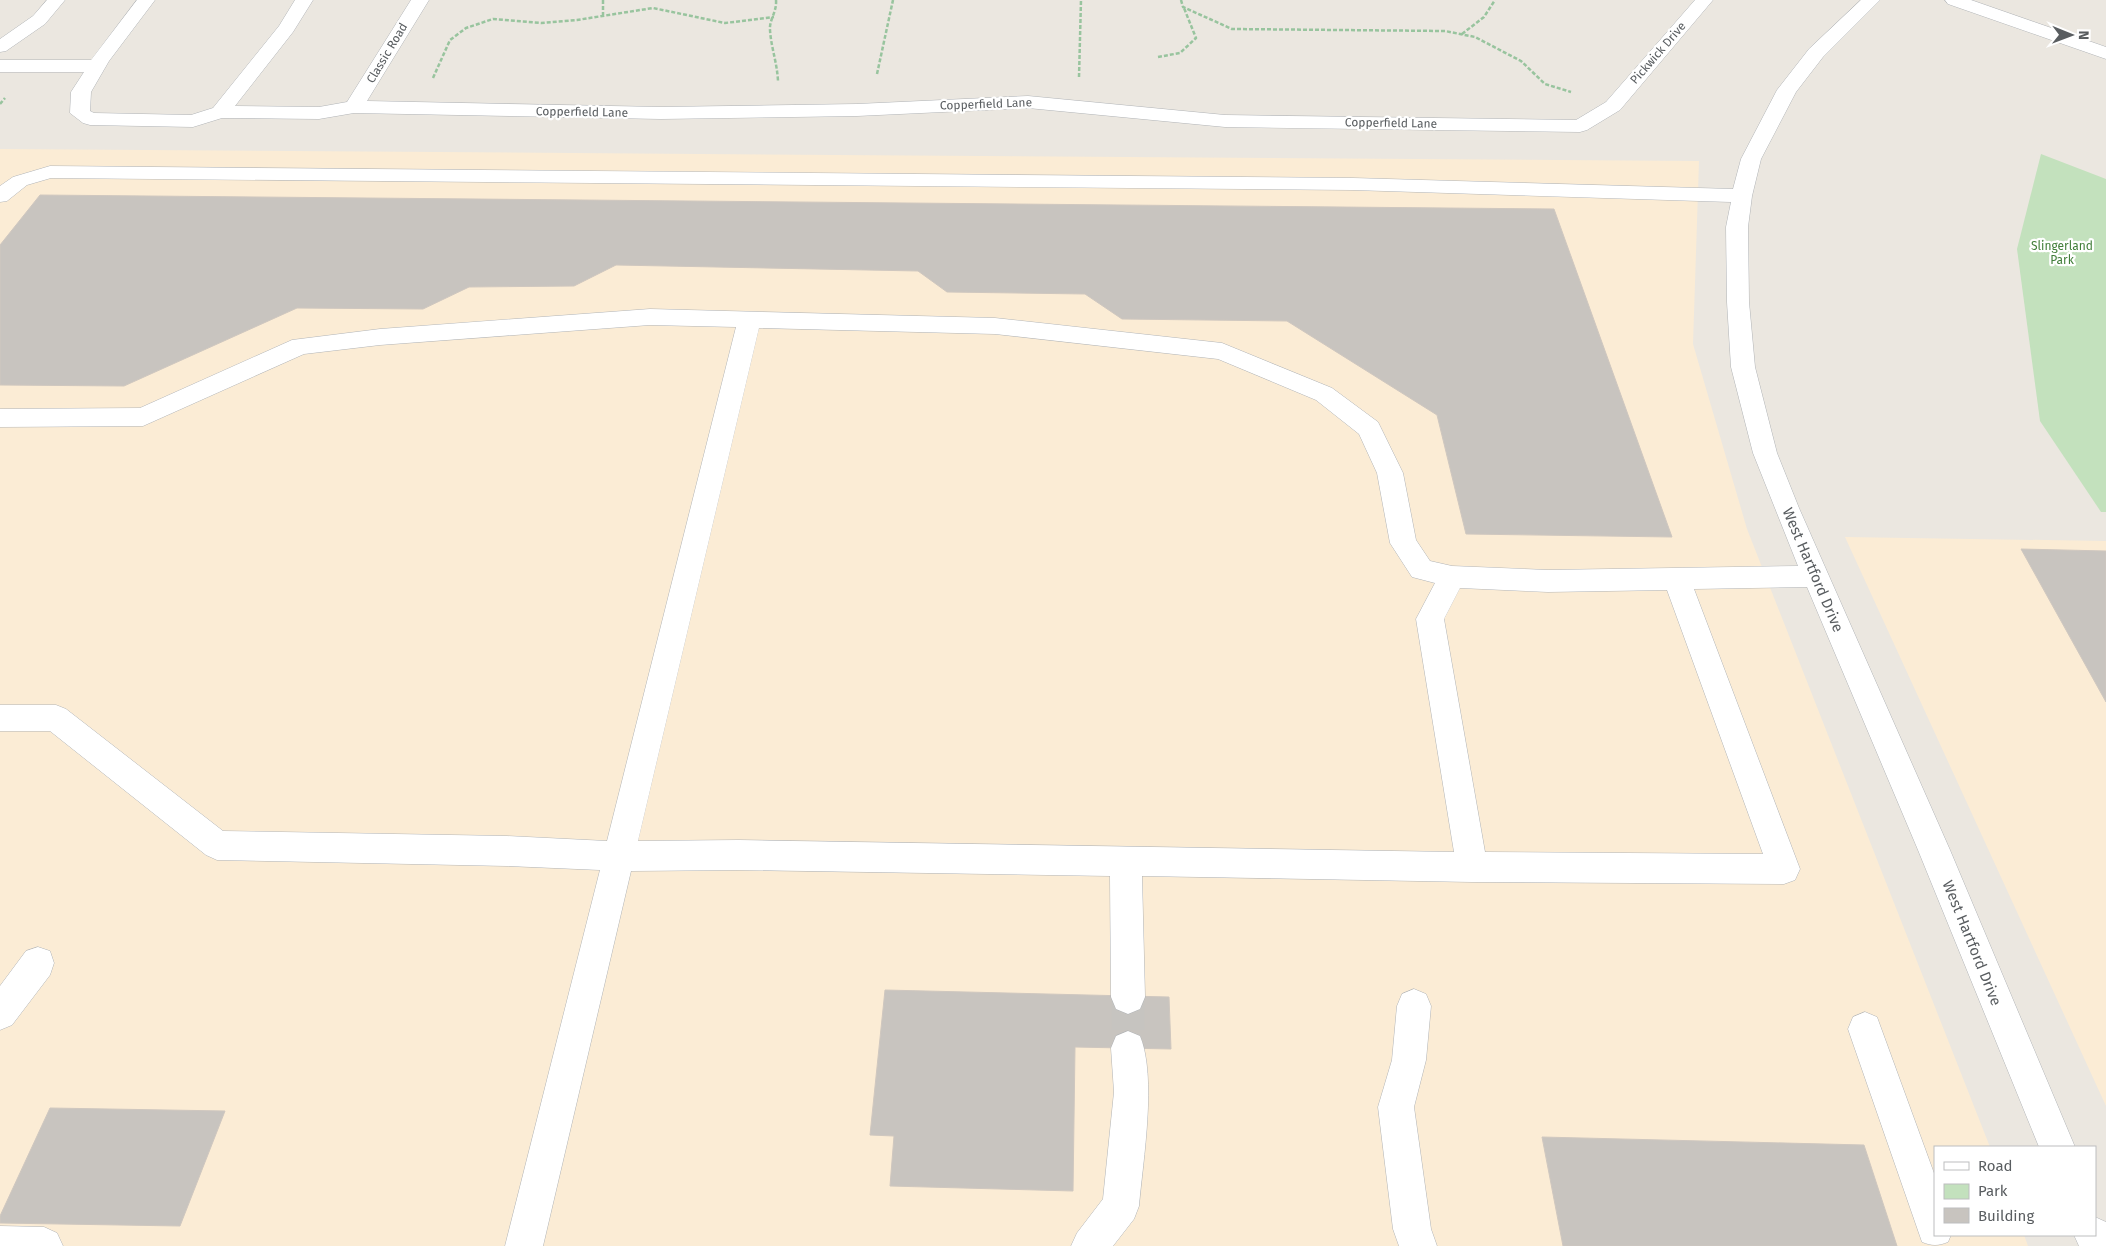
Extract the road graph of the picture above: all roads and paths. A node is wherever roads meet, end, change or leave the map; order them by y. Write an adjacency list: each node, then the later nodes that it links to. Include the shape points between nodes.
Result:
1 (56, 0): 18 (street, via 40,20)
2 (146, 0): 22 (street)
3 (304, 0): 29 (street, via 287,28)
4 (420, 0): 28 (street, Classic Road)
5 (602, 0): 15 (path)
6 (776, 0): 16 (path)
7 (894, 0): 23 (path)
8 (1080, 0): 24 (path)
9 (1181, 0): 14 (path)
10 (1495, 0): 17 (path, via 1484,17)
11 (1704, 0): 27 (street, Pickwick Drive)
12 (1871, 0): 31 (street, West Hartford Drive, via 1816,53 1787,90 1751,159)
13 (1954, 0): 19 (street)
14 (1183, 7): 17 (path, via 1232,29 1445,31); 20 (path, via 1196,38 1187,50 1177,56)
15 (603, 15): 16 (path, via 653,8 725,23); 25 (path, via 541,23 493,19 466,28 450,40)
16 (774, 16): 26 (path, via 770,28)
17 (1461, 34): 27 (path, via 1475,37 1521,61 1545,84)
18 (0, 47)
19 (2106, 53)
20 (1158, 57)
21 (0, 66): 22 (street)
22 (97, 66): 29 (street, via 81,92 80,113 90,119 193,121)
23 (877, 74)
24 (1079, 78)
25 (432, 81)
26 (778, 86)
27 (1613, 106): 28 (street, Copperfield Lane, via 1580,126 1225,121 1028,102 858,110 661,113)
28 (354, 107): 29 (street, Copperfield Lane, via 319,113)
29 (220, 112)
30 (0, 196): 31 (street, via 20,181 50,172 1353,184)
31 (1742, 196): 34 (street, West Hartford Drive, via 1737,227 1743,367 1766,452)
32 (749, 320): 33 (street, via 650,317 300,346 143,417); 35 (street, via 995,326 1222,351 1324,394 1369,428 1390,473 1403,543 1420,569); 38 (street)
33 (0, 418)
34 (1816, 576): 36 (street); 47 (street, West Hartford Drive)
35 (1452, 577): 36 (street, via 1548,581); 40 (street, via 1430,619)
36 (1677, 579): 40 (street, via 1784,869)
37 (0, 718): 38 (street, via 56,718 217,845)
38 (619, 856): 39 (street); 51 (street)
39 (1126, 862): 40 (street); 42 (street)
40 (1472, 867)
41 (38, 963): 44 (street)
42 (1128, 997)
43 (1414, 1006): 53 (street, via 1410,1060 1396,1107 1412,1229)
44 (0, 1013)
45 (1864, 1029): 48 (street)
46 (1128, 1048): 52 (street, via 1131,1092 1121,1206)
47 (2057, 1146)
48 (1934, 1225)
49 (0, 1245): 50 (street)
50 (44, 1246)
51 (524, 1246)
52 (1090, 1246)
53 (1418, 1246)

